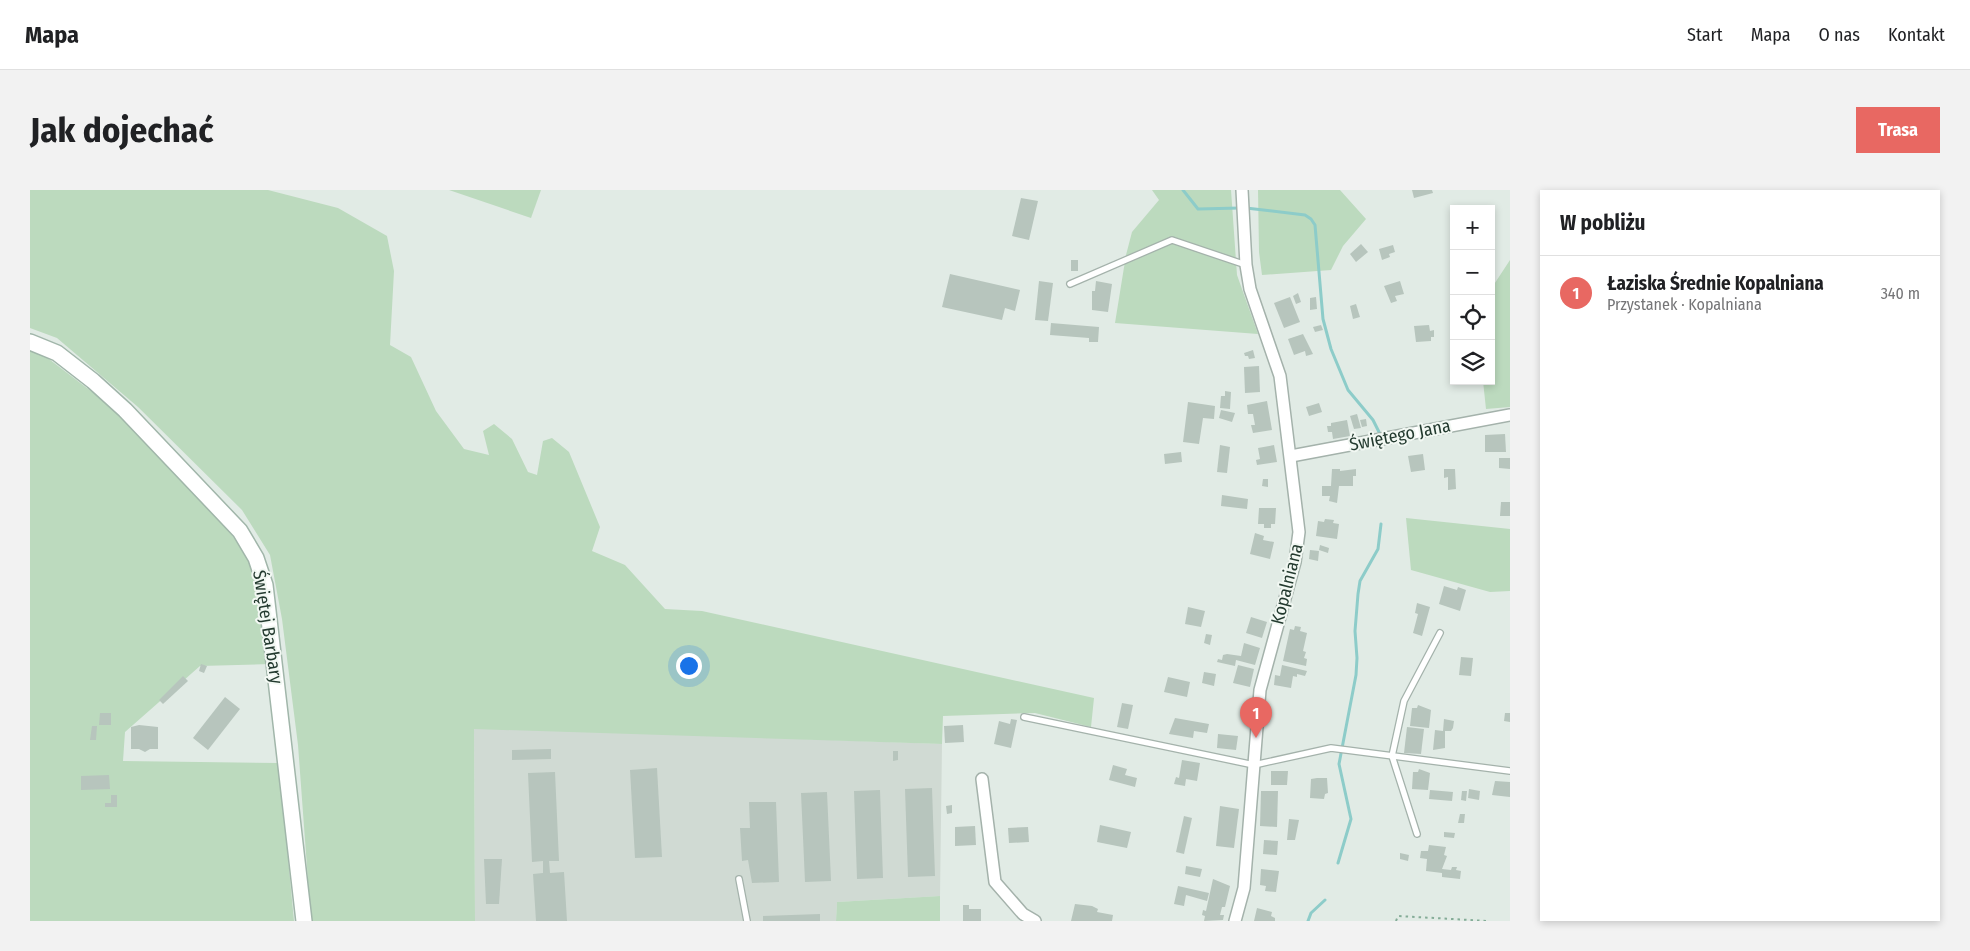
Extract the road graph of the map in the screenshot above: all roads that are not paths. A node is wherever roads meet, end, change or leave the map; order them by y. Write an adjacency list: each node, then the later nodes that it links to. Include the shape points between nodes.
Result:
1 (1242, 192): 2 (street, Kopalniana)
2 (1246, 265): 3 (lane, via 1172,240); 6 (street, Kopalniana, via 1250,289 1276,362)
3 (1070, 284)
4 (30, 342): 15 (street, Świętej Barbary, via 57,353 125,410 240,531 256,558 265,585)
5 (1510, 415): 6 (street, Świętego Jana)
6 (1291, 456): 10 (street, Kopalniana, via 1298,548 1260,690)
7 (1440, 633): 9 (lane, via 1404,701)
8 (1024, 717): 10 (lane)
9 (1392, 756): 10 (lane, via 1331,748); 11 (lane); 13 (lane)
10 (1254, 765): 18 (street, Kopalniana, via 1244,888)
11 (1510, 771)
12 (982, 778): 17 (street, via 995,882 1023,914)
13 (1417, 834)
14 (739, 879): 16 (lane)
15 (304, 921)
16 (747, 921)
17 (1035, 921)
18 (1235, 921)

